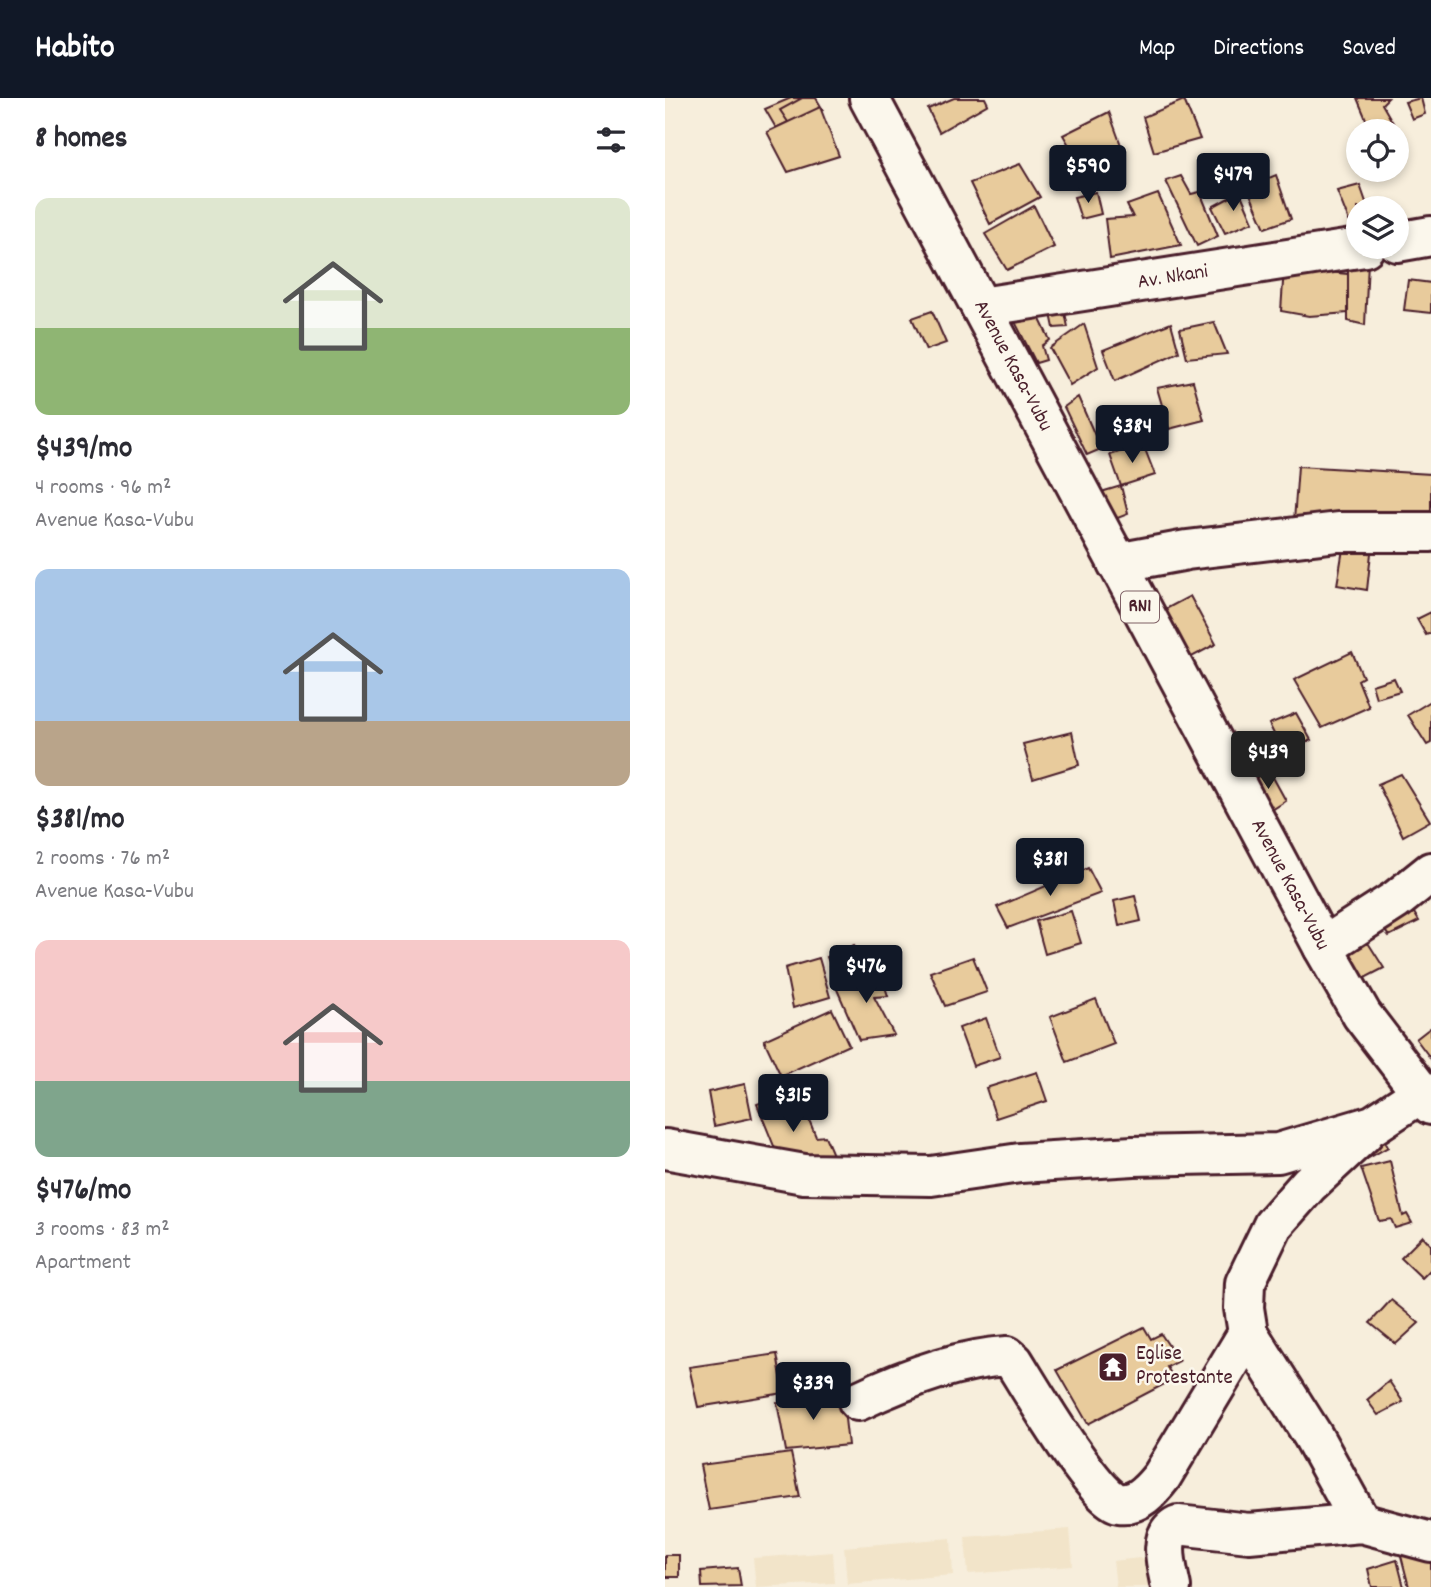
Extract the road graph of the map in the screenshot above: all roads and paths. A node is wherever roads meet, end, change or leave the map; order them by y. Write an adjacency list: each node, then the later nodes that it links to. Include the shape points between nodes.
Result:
1 (869, 98): 5 (main road, Avenue Kasa-Vubu / RN1)
2 (1431, 236): 3 (main road)
3 (1409, 240)
4 (1346, 250): 5 (main road, Av. Nkani)
5 (981, 307): 7 (main road, Avenue Kasa-Vubu / RN1)
6 (1431, 532): 7 (main road, via 1338,532)
7 (1117, 563): 9 (main road, Avenue Kasa-Vubu / RN1)
8 (1431, 872): 9 (main road, via 1397,900)
9 (1323, 947): 10 (main road, Avenue Kasa-Vubu / RN1, via 1362,1015)
10 (1426, 1099): 11 (main road)
11 (1373, 1125): 12 (main road, via 1278,1153 1095,1158 931,1176 804,1174); 13 (main road, via 1309,1184 1273,1225 1245,1283)
12 (665, 1149)
13 (1248, 1333): 14 (main road, via 1162,1476 1137,1500 1119,1503 1107,1498 1007,1356 987,1357 930,1374); 15 (main road)
14 (858, 1401)
15 (1361, 1522): 16 (main road); 17 (main road, via 1249,1533 1178,1525 1165,1538)
16 (1431, 1542)
17 (1171, 1587)

